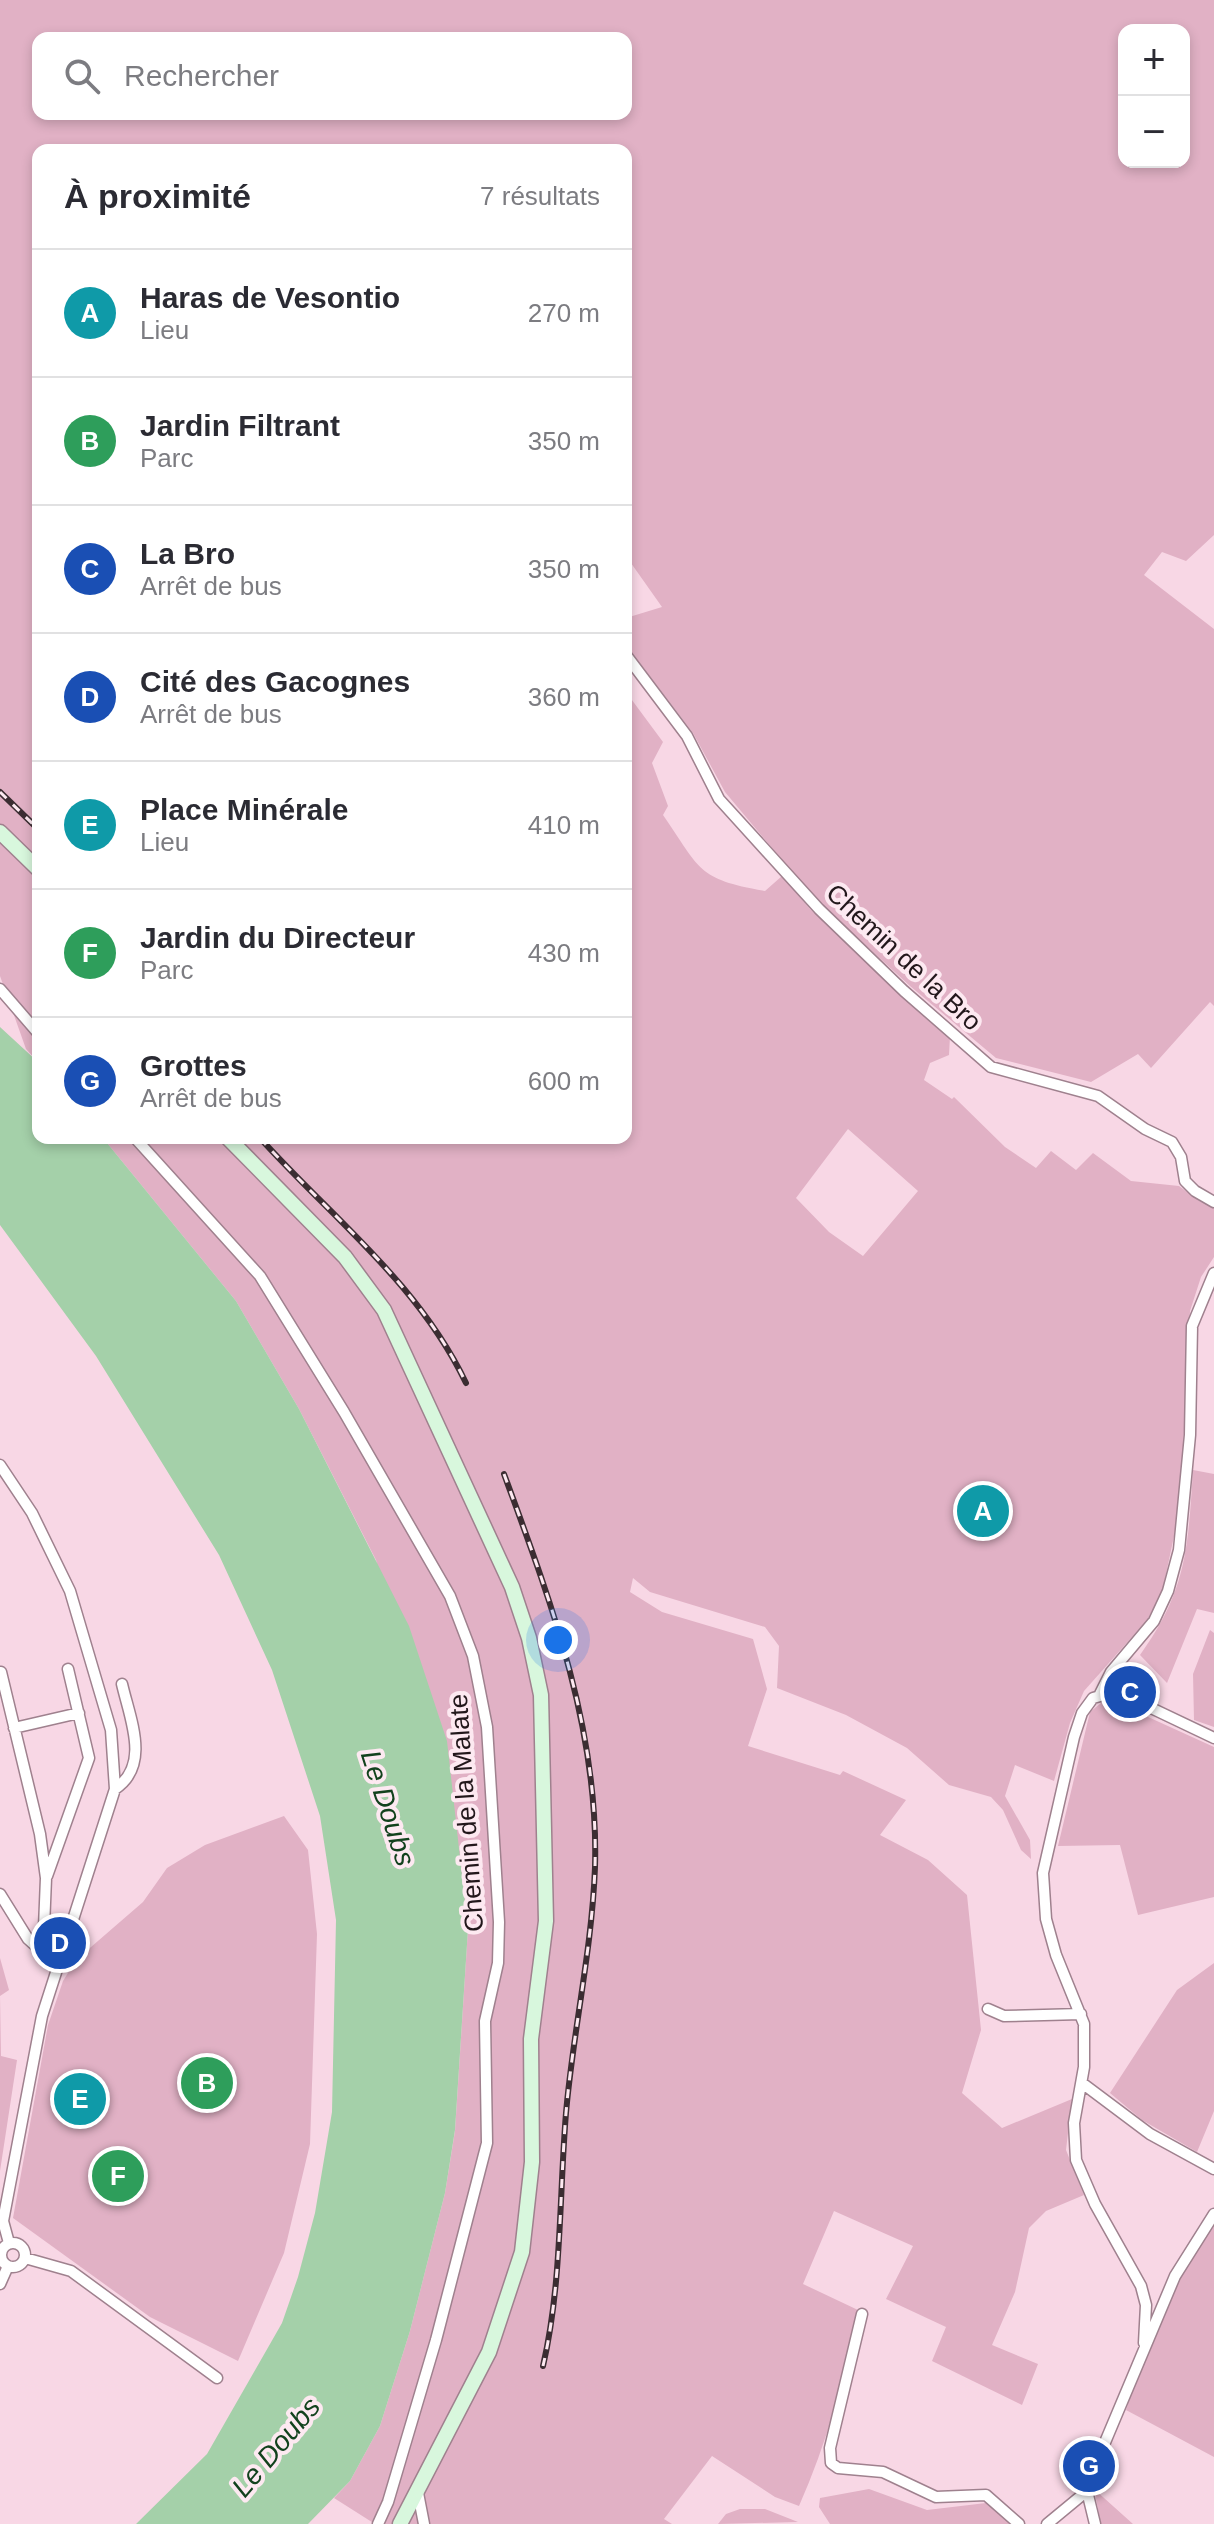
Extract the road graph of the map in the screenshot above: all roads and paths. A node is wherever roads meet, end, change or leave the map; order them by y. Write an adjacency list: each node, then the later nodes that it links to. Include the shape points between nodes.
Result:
1 (632, 663): 8 (street, Chemin de la Bro, via 687,736 719,799 819,909 904,991 991,1067 1098,1096 1172,1142 1185,1181)
2 (0, 832): 3 (main road)
3 (32, 863)
4 (0, 989): 5 (street)
5 (32, 1026)
6 (140, 1144): 38 (street, Chemin de la Malate, via 260,1276 344,1412 450,1596 473,1656 487,1727 499,1922 498,1963 485,2021 487,2143 436,2340)
7 (234, 1144): 37 (main road, via 345,1257 384,1310 512,1587 541,1695 546,1921 531,2039 532,2162 525,2229 509,2299 489,2352)
8 (1214, 1202)
9 (1214, 1273): 14 (street, via 1192,1326 1190,1435 1179,1550 1168,1591 1154,1621 1111,1672)
10 (0, 1465): 18 (street, via 32,1513 70,1591 111,1730)
11 (68, 1669): 15 (street)
12 (1, 1672): 16 (street)
13 (122, 1684): 18 (street, via 137,1749 134,1770)
14 (1100, 1694): 17 (street, via 1136,1700); 24 (street, via 1082,1713 1074,1737 1042,1879 1056,1955)
15 (79, 1713): 16 (street); 19 (street, via 89,1758)
16 (14, 1728): 19 (street)
17 (1214, 1738)
18 (115, 1789): 22 (street)
19 (46, 1878): 21 (street)
20 (0, 1894): 21 (street, via 17,1925)
21 (43, 1952): 22 (street)
22 (59, 1967): 27 (street, via 42,2016)
23 (988, 2009): 24 (street, via 1004,2016)
24 (1081, 2014): 25 (street, via 1086,2046)
25 (1082, 2083): 26 (street, via 1150,2134); 34 (street, via 1074,2123 1076,2160 1141,2286)
26 (1214, 2169)
27 (3, 2200): 29 (street)
28 (1214, 2214): 34 (street, via 1175,2276)
29 (9, 2243): 30 (street, via 23,2247); 31 (street, via 1,2256)
30 (25, 2258): 31 (street, via 20,2265); 35 (street, via 71,2271)
31 (8, 2266): 32 (street)
32 (0, 2284)
33 (862, 2314): 41 (street, via 830,2448 831,2463 883,2472 936,2497 986,2495)
34 (1144, 2343): 36 (street)
35 (217, 2378)
36 (1087, 2491): 42 (street); 43 (street)
37 (418, 2493): 39 (main road); 40 (street)
38 (378, 2524)
39 (400, 2524)
40 (424, 2524)
41 (1019, 2524)
42 (1047, 2524)
43 (1095, 2524)

